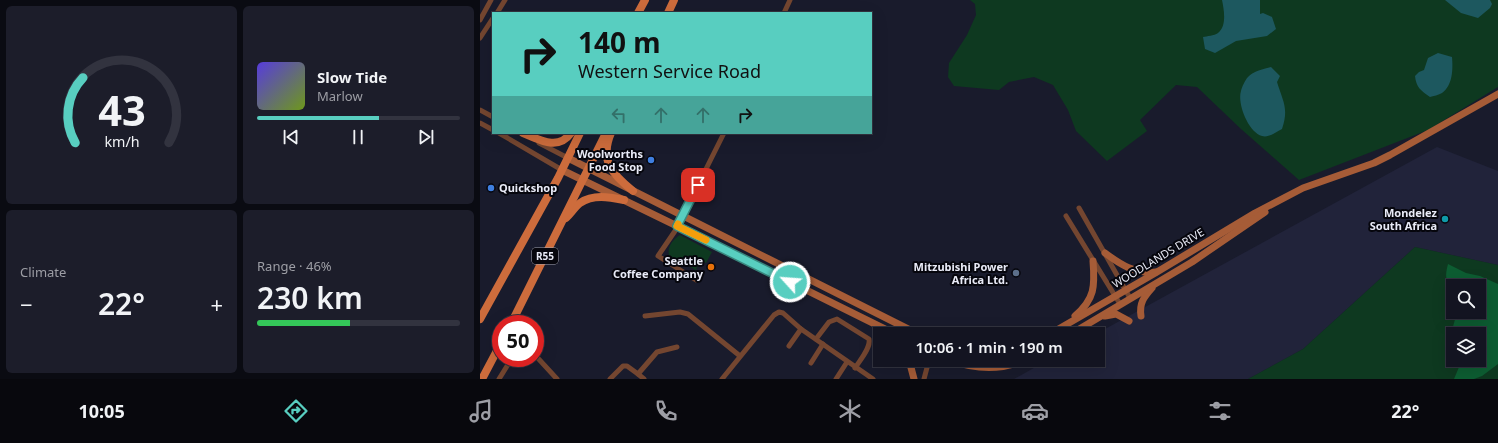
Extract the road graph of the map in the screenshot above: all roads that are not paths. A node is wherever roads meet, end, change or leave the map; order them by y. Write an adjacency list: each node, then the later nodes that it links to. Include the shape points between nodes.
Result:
1 (492, 0): 10 (street)
2 (505, 0): 6 (street)
3 (645, 0): 7 (main road)
4 (674, 0): 8 (main road)
5 (790, 0): 9 (street)
6 (498, 12)
7 (639, 12)
8 (668, 12)
9 (784, 12)
10 (480, 20)
11 (492, 20): 12 (street)
12 (480, 38)
13 (1498, 94): 32 (main road, WOODLANDS DRIVE, via 1390,155 1303,188)
14 (480, 110): 15 (street)
15 (492, 116)
16 (480, 123): 17 (street)
17 (492, 129)
18 (502, 134): 28 (street)
19 (524, 134): 26 (street)
20 (525, 134): 21 (main road, via 551,143 558,143)
21 (570, 134)
22 (580, 134): 26 (main road, R55)
23 (605, 134): 27 (main road, R55)
24 (611, 134): 30 (main road, via 607,143 608,162 618,179)
25 (723, 134): 34 (street)
26 (568, 158): 27 (main road); 28 (main road, R55)
27 (588, 168): 29 (main road, R55); 30 (main road)
28 (562, 170): 29 (main road); 51 (main road, R55)
29 (582, 180): 31 (main road); 36 (main road, R55)
30 (633, 191): 34 (main road)
31 (624, 200): 36 (main road, via 592,198 580,203); 37 (main road)
32 (1278, 202): 40 (main road, WOODLANDS DRIVE); 42 (main road, WOODLANDS DRIVE, via 1232,236)
33 (1079, 208): 38 (street)
34 (682, 216): 37 (street); 54 (main road)
35 (1066, 216): 39 (street)
36 (560, 224): 47 (main road, R55)
37 (677, 226): 41 (street, via 658,256); 53 (main road)
38 (1105, 253): 40 (main road, via 1130,269); 43 (street)
39 (1093, 261): 44 (street); 55 (main road, via 1094,283 1091,298)
40 (1157, 272): 43 (main road, WOODLANDS DRIVE)
41 (696, 280)
42 (1158, 282): 45 (main road, WOODLANDS DRIVE); 49 (main road, via 1141,302)
43 (1126, 290): 44 (main road, WOODLANDS DRIVE); 45 (street)
44 (1115, 297): 46 (street); 55 (main road, WOODLANDS DRIVE)
45 (1130, 298): 46 (main road, WOODLANDS DRIVE)
46 (1120, 304): 50 (main road, WOODLANDS DRIVE)
47 (516, 315)
48 (645, 316): 62 (street, via 680,312 688,314)
49 (1141, 316)
50 (1098, 318): 52 (main road, via 1116,314); 56 (main road, WOODLANDS DRIVE)
51 (480, 319)
52 (1129, 321)
53 (881, 327)
54 (904, 327)
55 (1063, 327)
56 (1083, 327)
57 (802, 329): 58 (street); 60 (street); 62 (street, via 779,312)
58 (816, 339): 59 (street); 72 (street, via 829,322 837,319 869,339 867,349)
59 (823, 344): 64 (street); 65 (street)
60 (789, 346)
61 (677, 348): 73 (street, via 656,352)
62 (740, 356): 79 (street)
63 (492, 360): 75 (main road)
64 (848, 362): 72 (street); 80 (street)
65 (811, 363)
66 (544, 365): 77 (street)
67 (506, 367): 76 (street)
68 (911, 367): 81 (main road)
69 (927, 367): 82 (street)
70 (985, 367): 71 (main road)
71 (1000, 367)
72 (855, 368): 74 (street)
73 (639, 377): 78 (street, via 627,366 623,366)
74 (871, 378)
75 (482, 379)
76 (499, 379)
77 (557, 379)
78 (610, 379)
79 (722, 379)
80 (836, 379)
81 (914, 379)
82 (924, 379)

